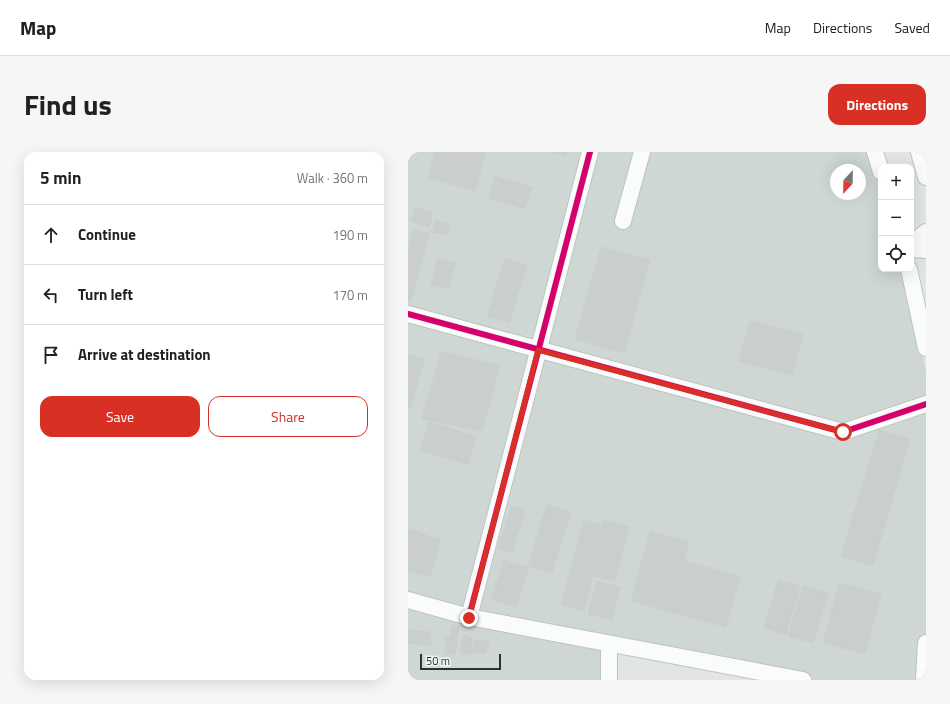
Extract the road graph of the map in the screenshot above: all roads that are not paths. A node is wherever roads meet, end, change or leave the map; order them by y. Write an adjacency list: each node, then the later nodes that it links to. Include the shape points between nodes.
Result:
1 (590, 152): 15 (street)
2 (642, 152): 7 (street)
3 (875, 152): 5 (street)
4 (919, 152): 6 (street)
5 (879, 164)
6 (926, 177)
7 (623, 221)
8 (926, 232): 9 (street)
9 (914, 242)
10 (914, 249): 11 (street)
11 (926, 250)
12 (910, 272): 14 (street)
13 (408, 314): 15 (street)
14 (926, 348)
15 (538, 350): 16 (street, via 843,432); 18 (street)
16 (926, 404)
17 (408, 600): 18 (street)
18 (469, 618): 20 (street)
19 (926, 643): 23 (street)
20 (609, 644): 21 (street); 22 (street)
21 (609, 680)
22 (802, 680)
23 (924, 680)

